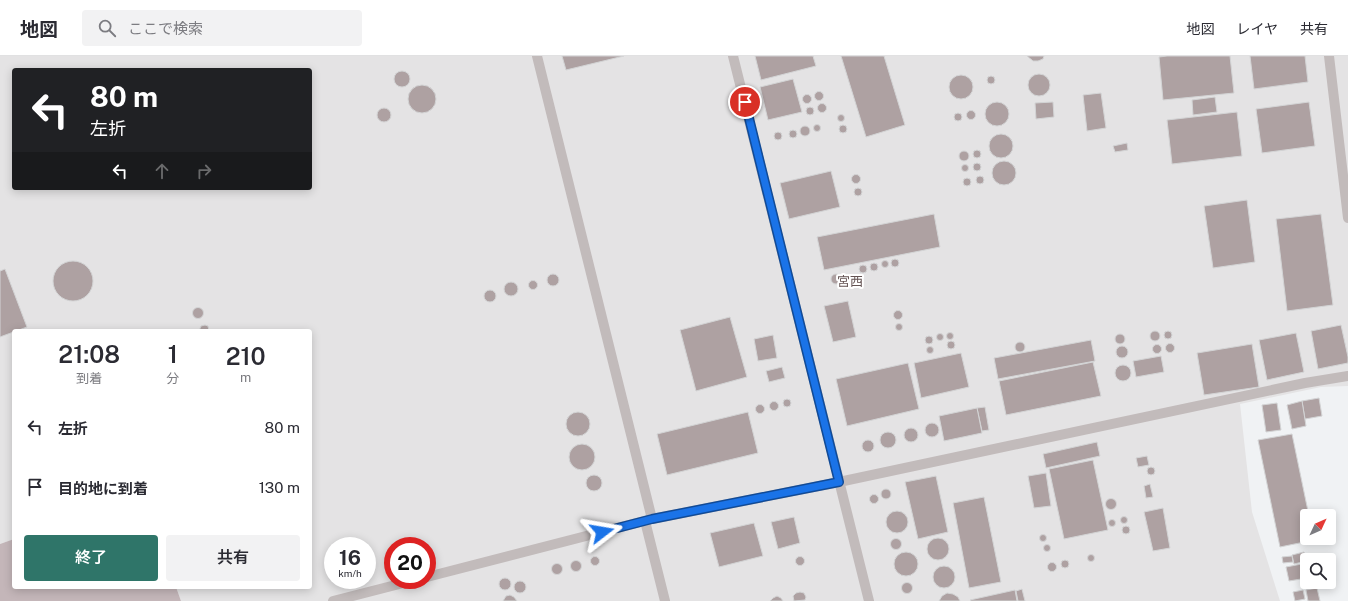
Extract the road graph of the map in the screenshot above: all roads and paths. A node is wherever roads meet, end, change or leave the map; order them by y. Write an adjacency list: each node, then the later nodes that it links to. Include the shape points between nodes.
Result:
1 (537, 56): 7 (lane)
2 (734, 56): 6 (lane)
3 (1329, 56): 4 (lane)
4 (1348, 218)
5 (1348, 376): 6 (lane)
6 (839, 482): 7 (lane); 12 (lane)
7 (649, 520): 8 (lane); 11 (lane)
8 (436, 575)
9 (384, 588): 10 (lane)
10 (333, 601)
11 (665, 601)
12 (869, 601)

